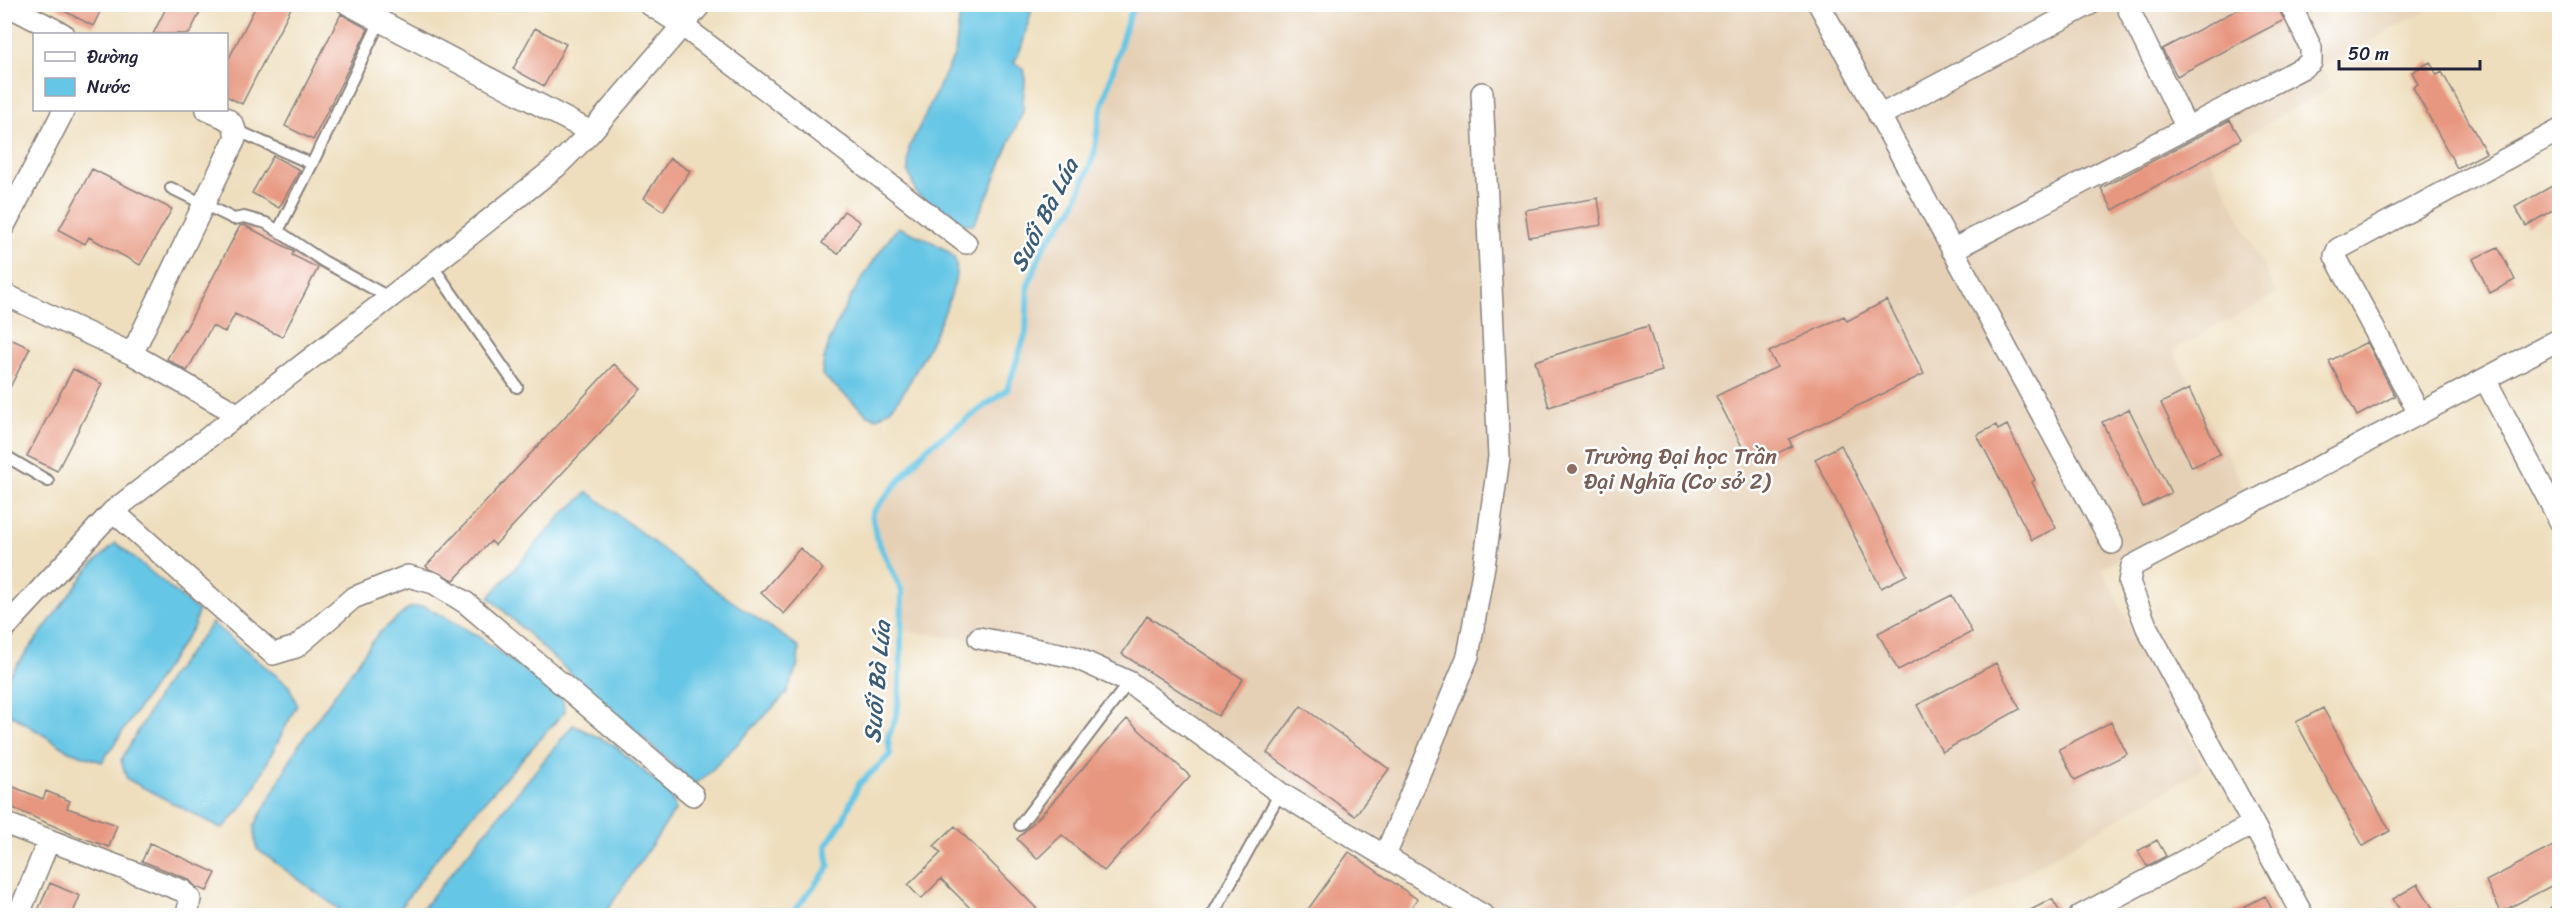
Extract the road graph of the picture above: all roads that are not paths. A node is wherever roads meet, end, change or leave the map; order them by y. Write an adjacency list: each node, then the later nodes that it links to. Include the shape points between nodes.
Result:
1 (5, 4): 11 (street)
2 (348, 4): 9 (street)
3 (649, 4): 10 (street)
4 (701, 4): 10 (street)
5 (1819, 4): 15 (street)
6 (2090, 4): 15 (street)
7 (2126, 4): 16 (street)
8 (2290, 4): 16 (street, via 2311,48 2311,62)
9 (380, 21): 19 (street); 20 (lane)
10 (683, 26): 19 (street); 25 (street)
11 (61, 33)
12 (1482, 93): 50 (street, via 1498,445 1485,566 1468,656)
13 (63, 111): 23 (street)
14 (209, 111): 17 (street, via 232,123)
15 (1880, 116): 26 (street)
16 (2186, 126): 26 (street)
17 (236, 130): 20 (lane); 22 (street, via 235,140)
18 (2559, 130): 34 (street, via 2338,249 2334,256)
19 (591, 132): 27 (street, via 556,167)
20 (312, 165): 24 (lane)
21 (171, 189): 22 (lane)
22 (203, 205): 24 (lane, via 234,219 244,217 266,223); 31 (street)
23 (4, 226)
24 (278, 231): 29 (lane)
25 (966, 243)
26 (1952, 250): 40 (street)
27 (432, 265): 29 (street); 33 (lane)
28 (4, 294): 31 (street)
29 (390, 298): 35 (street)
30 (2559, 339): 32 (street)
31 (132, 354): 35 (street)
32 (2485, 379): 34 (street); 39 (street)
33 (517, 387)
34 (2419, 413): 47 (street, via 2132,566 2129,582 2147,628)
35 (239, 415): 38 (street)
36 (4, 455): 37 (lane)
37 (48, 481)
38 (113, 511): 41 (street); 45 (street, via 273,654 296,647 353,598 408,576 434,584 466,603)
39 (2559, 521)
40 (2112, 543)
41 (4, 629)
42 (979, 639): 43 (street, via 1074,657)
43 (1129, 682): 44 (street); 48 (lane)
44 (1280, 793): 50 (street); 53 (lane)
45 (693, 795)
46 (4, 823): 49 (street)
47 (2253, 824): 55 (street); 56 (street)
48 (1020, 825)
49 (48, 840): 51 (street); 52 (street, via 183,891 190,899)
50 (1384, 856): 54 (street)
51 (18, 915)
52 (188, 915)
53 (1212, 915)
54 (1484, 915)
55 (2080, 915)
56 (2303, 915)

